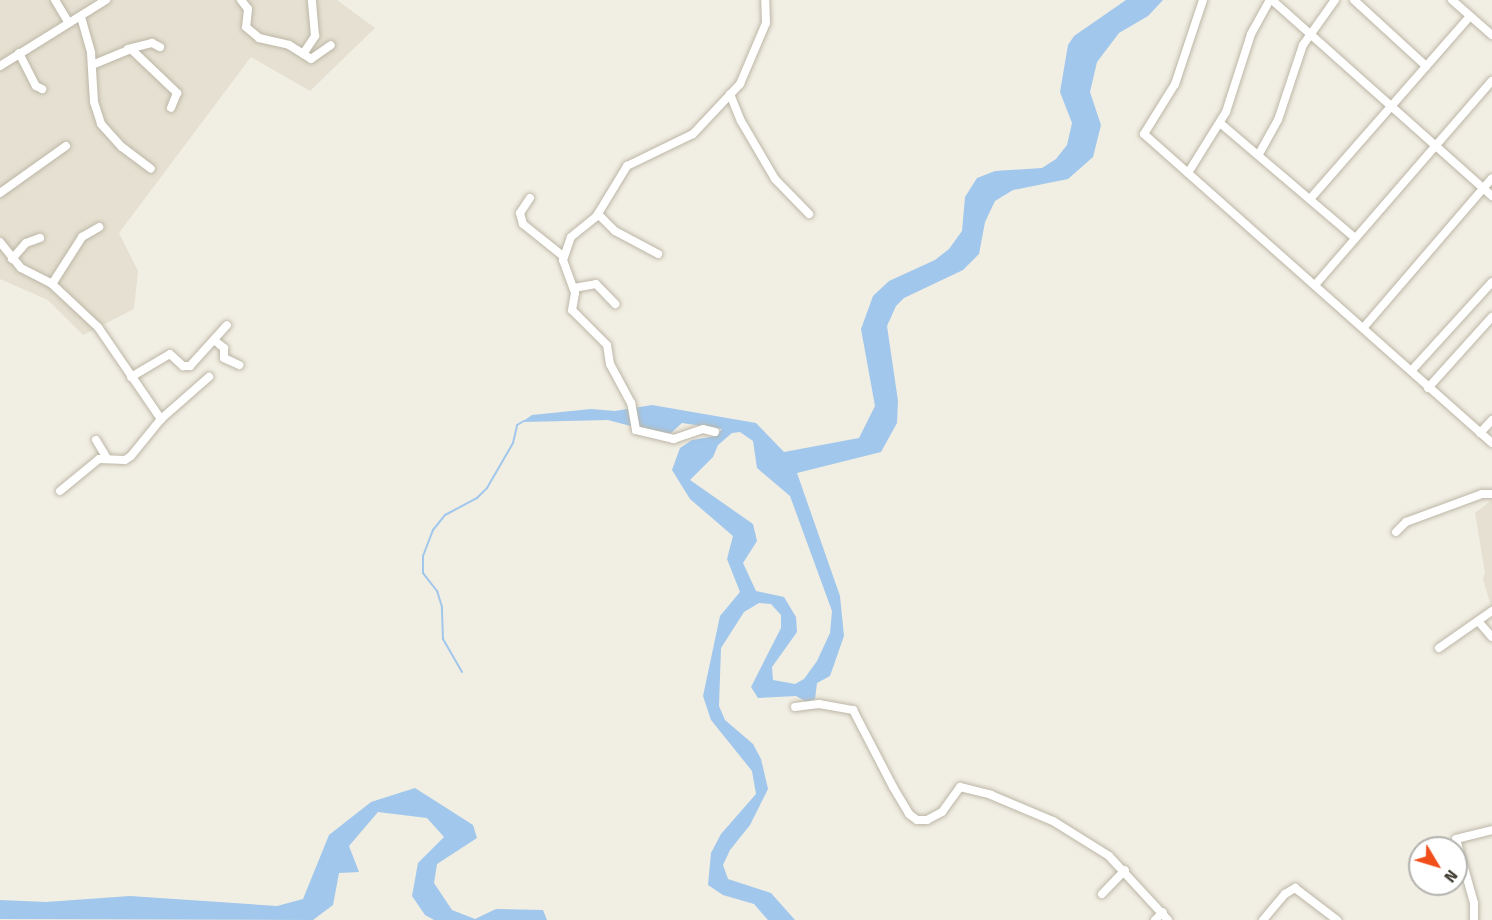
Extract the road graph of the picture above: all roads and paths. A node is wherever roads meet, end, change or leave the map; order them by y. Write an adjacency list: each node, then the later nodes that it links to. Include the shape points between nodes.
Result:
1 (55, 0): 13 (street)
2 (106, 0): 12 (street)
3 (241, 0): 20 (street, via 248,9 246,27 254,34 290,45)
4 (312, 0): 20 (street, via 315,36)
5 (765, 0): 26 (street, via 767,15 754,57 747,74)
6 (1203, 0): 34 (street, via 1175,84 1144,134)
7 (1271, 0): 14 (street); 29 (street, via 1251,34)
8 (1335, 0): 14 (street)
9 (1354, 0): 23 (street)
10 (1452, 0): 11 (street)
11 (1470, 16): 15 (street); 23 (street)
12 (81, 17): 13 (street); 21 (street)
13 (69, 23): 19 (street)
14 (1309, 33): 27 (street); 32 (street, via 1295,63 1278,120)
15 (1492, 35)
16 (331, 45): 20 (street, via 313,59)
17 (160, 46): 18 (street, via 152,43)
18 (128, 49): 21 (street); 28 (street, via 177,93)
19 (19, 53): 22 (street); 25 (street, via 36,86)
20 (303, 54)
21 (92, 65): 33 (street, via 94,102 101,124 122,147)
22 (0, 66)
23 (1426, 66): 27 (street)
24 (1492, 81): 30 (street)
25 (42, 89)
26 (730, 94): 41 (street, via 693,134 627,166); 42 (street, via 775,179)
27 (1392, 106): 30 (street); 40 (street)
28 (171, 108)
29 (1220, 123): 32 (street); 34 (street)
30 (1436, 145): 36 (street); 45 (street)
31 (66, 146): 37 (street)
32 (1259, 154): 40 (street)
33 (152, 169)
34 (1188, 173): 52 (street)
35 (1492, 178): 36 (street)
36 (1483, 188): 38 (street); 57 (street)
37 (0, 194)
38 (1492, 196)
39 (530, 198): 48 (street, via 520,213 523,225)
40 (1310, 199): 45 (street)
41 (598, 214): 47 (street, via 615,231); 48 (street, via 571,237)
42 (809, 214)
43 (99, 227): 51 (street, via 82,237)
44 (39, 238): 49 (street, via 29,241)
45 (1355, 238): 52 (street)
46 (0, 242): 49 (street)
47 (658, 254)
48 (564, 256): 53 (street, via 563,263)
49 (12, 259): 51 (street)
50 (1492, 282): 60 (street)
51 (52, 284): 61 (street, via 98,327)
52 (1315, 285): 57 (street)
53 (574, 288): 54 (street, via 596,284); 66 (street, via 572,310 604,340 610,364 631,403 634,427 674,439 703,429)
54 (615, 304)
55 (1492, 317): 63 (street)
56 (227, 325): 58 (street)
57 (1364, 327): 60 (street)
58 (214, 340): 59 (street, via 224,348 224,358); 61 (street, via 188,367 170,354)
59 (239, 365)
60 (1412, 370): 63 (street)
61 (131, 377): 64 (street)
62 (209, 377): 64 (street)
63 (1428, 388): 67 (street)
64 (161, 419): 70 (street, via 131,456 125,460)
65 (1492, 420): 67 (street)
66 (715, 432)
67 (1480, 433): 69 (street)
68 (96, 440): 70 (street)
69 (1492, 443)
70 (107, 458): 71 (street, via 99,459)
71 (60, 491)
72 (1492, 494): 73 (street, via 1482,494 1406,522)
73 (1396, 532)
74 (1492, 611): 75 (street)
75 (1478, 621): 76 (street); 77 (street)
76 (1492, 638)
77 (1439, 648)
78 (795, 707): 80 (street, via 819,704 853,710 893,787 917,820 936,816 955,790 966,786 1053,820)
79 (1492, 830): 87 (street, via 1456,839 1474,903)
80 (1125, 870): 81 (street); 82 (street)
81 (1102, 894)
82 (1163, 912): 83 (street); 84 (street)
83 (1155, 920)
84 (1168, 920)
85 (1263, 920): 86 (street, via 1295,888)
86 (1337, 920)
87 (1474, 920)

